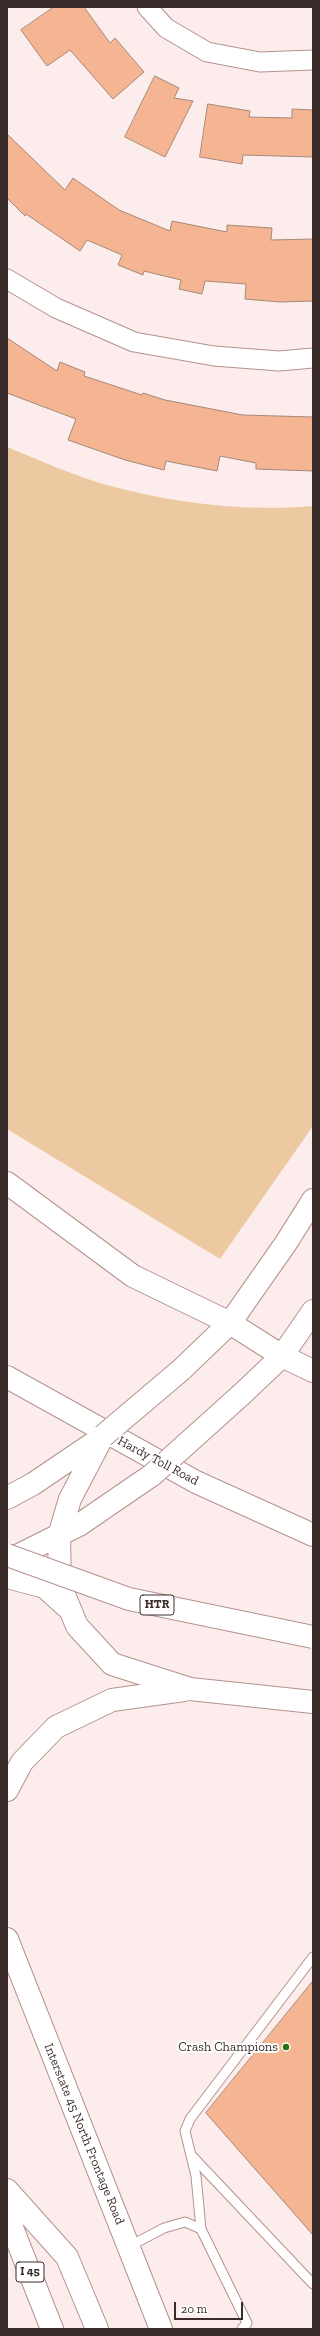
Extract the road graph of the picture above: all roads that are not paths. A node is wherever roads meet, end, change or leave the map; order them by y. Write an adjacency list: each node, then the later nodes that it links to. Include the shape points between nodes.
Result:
1 (147, 7): 2 (street, via 166,28 207,52 260,62)
2 (313, 60)
3 (7, 278): 4 (street, via 56,308 134,342 214,356 279,361)
4 (313, 358)
5 (7, 1183): 8 (main road, via 133,1276)
6 (313, 1200): 8 (main road)
7 (313, 1311): 9 (main road)
8 (230, 1324): 9 (main road); 12 (main road, bridge)
9 (282, 1356): 10 (main road); 15 (main road, bridge, via 152,1475)
10 (313, 1371)
11 (7, 1377): 14 (main road, Hardy Toll Road, via 196,1482)
12 (103, 1436): 13 (main road, via 33,1484); 15 (main road, via 70,1499)
13 (7, 1498)
14 (313, 1535)
15 (59, 1536): 17 (main road); 19 (main road, via 60,1585)
16 (7, 1555): 20 (main road, HTR, bridge, via 129,1599)
17 (7, 1561)
18 (7, 1577): 19 (main road, via 45,1587)
19 (70, 1609): 21 (main road, via 77,1626 112,1664)
20 (313, 1637)
21 (190, 1689): 22 (main road); 23 (main road, via 112,1700 56,1727 22,1762)
22 (313, 1702)
23 (7, 1790)
24 (7, 1939): 30 (main road, Interstate 45 North Frontage Road)
25 (313, 1957): 26 (lane, via 190,2119 185,2131)
26 (191, 2155): 29 (lane, via 196,2176); 31 (lane)
27 (7, 2190): 33 (main road, via 67,2257)
28 (7, 2215): 32 (main road, I 45)
29 (201, 2230): 30 (lane, via 185,2222 164,2228); 35 (lane, via 247,2323)
30 (128, 2247): 34 (main road, Interstate 45 North Frontage Road)
31 (313, 2284)
32 (52, 2329)
33 (97, 2329)
34 (161, 2329)
35 (242, 2329)

